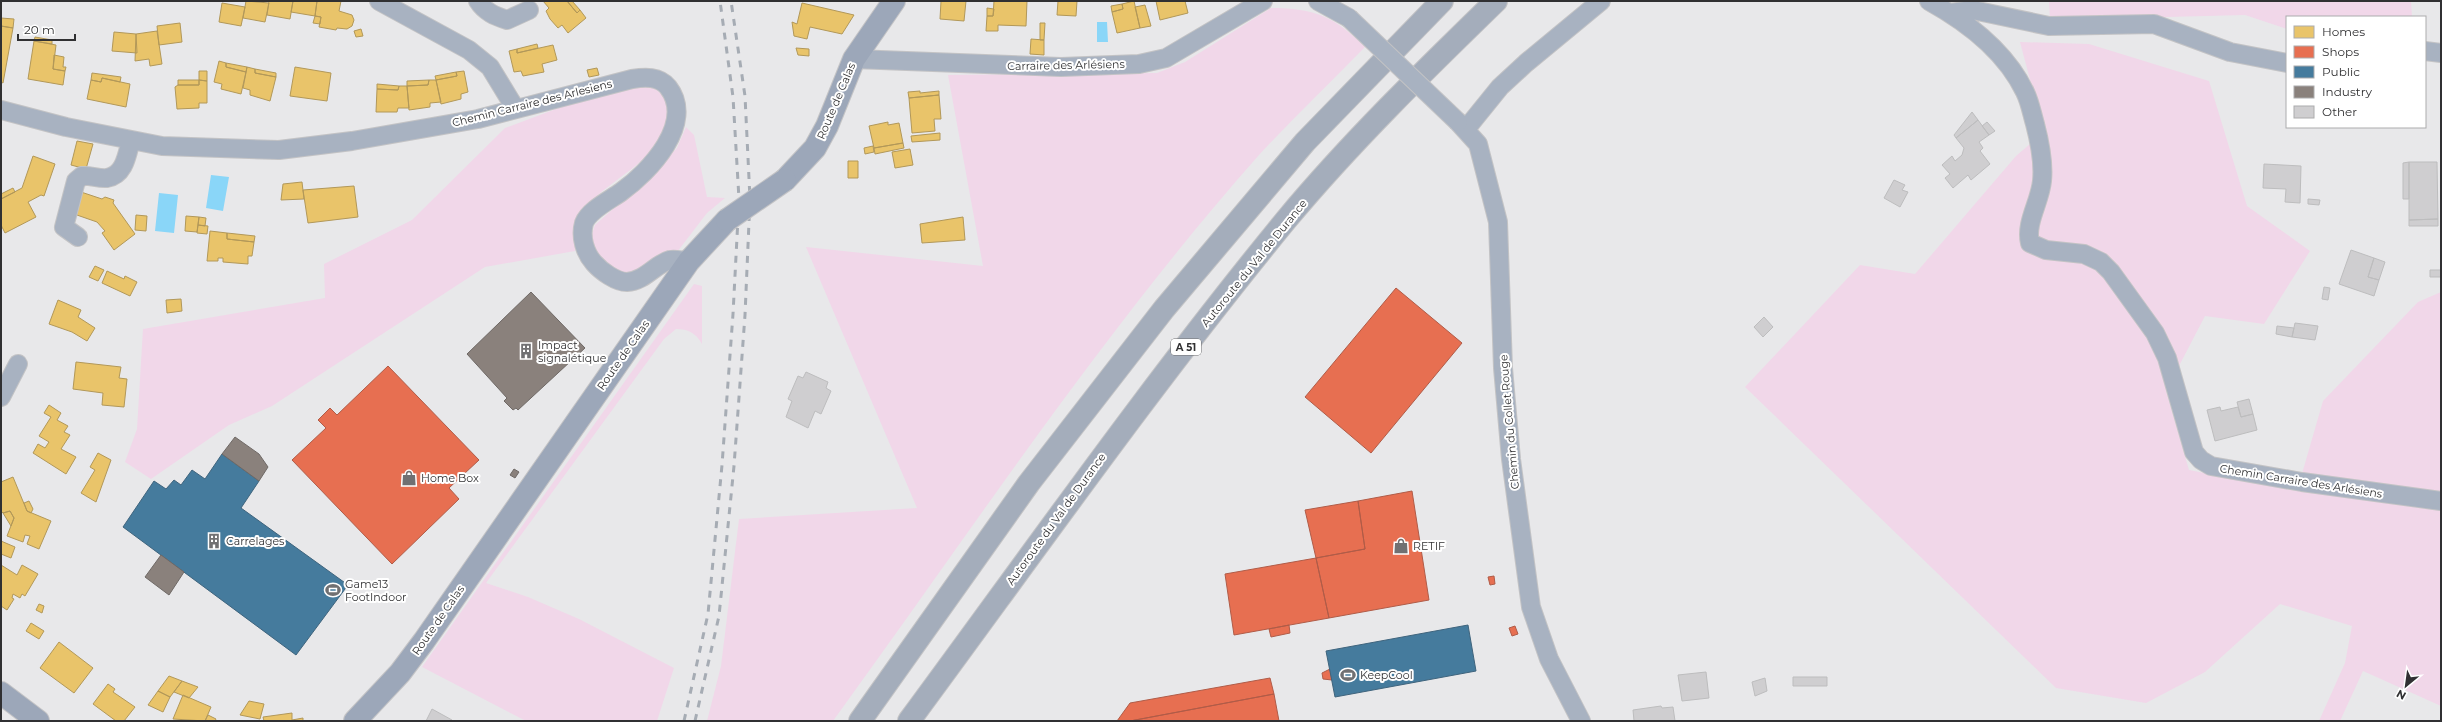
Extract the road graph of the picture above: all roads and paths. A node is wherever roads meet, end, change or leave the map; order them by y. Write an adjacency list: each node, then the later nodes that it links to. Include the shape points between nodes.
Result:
1 (478, 1): 10 (street, via 483,9 507,20)
2 (894, 1): 14 (main road, Route de Calas)
3 (1263, 1): 14 (street, Carraire des Arlésiens, via 1166,58 1139,64 1061,67)
4 (1318, 1): 18 (street, Chemin du Collet Rouge, bridge, via 1349,18)
5 (1442, 1): 28 (highway, via 1304,142 1164,309 1051,454)
6 (1496, 1): 29 (highway, Autoroute du Val de Durance / A 51, via 1359,138 1287,219 1089,472)
7 (1601, 1): 18 (street, via 1520,68)
8 (1929, 1): 11 (street, Chemin Carraire des Arlésiens)
9 (387, 2): 16 (street, via 469,50 485,63 505,89)
10 (529, 10)
11 (1950, 13): 15 (street, via 1973,10 2049,26 2154,24 2230,52); 24 (street, Chemin Carraire des Arlésiens, via 2001,56 2026,93 2040,144 2043,171 2041,192 2029,225 2030,243 2046,250 2084,254 2101,262 2111,272 2155,333 2167,358 2194,452 2201,460 2211,466 2302,482)
12 (2426, 51): 13 (street)
13 (2441, 54)
14 (854, 59): 21 (main road, Route de Calas, bridge, via 827,126 802,164 785,180 727,220)
15 (2286, 63)
16 (515, 108): 19 (street, Chemin Carraire des Arlesiens, via 478,119 396,134 279,150 162,146); 21 (street, Chemin Carraire des Arlesiens, via 632,79 649,77 664,82 674,94 676,110 676,125 668,144 623,191 592,213 584,223 583,237 586,254 597,266 613,278 627,282 642,278 670,260)
17 (1, 110): 19 (street, Chemin Carraire des Arlesiens)
18 (1462, 125): 30 (street, Chemin du Collet Rouge, via 1478,144 1498,222 1503,368 1511,459 1531,607 1549,659)
19 (131, 140): 20 (street, via 126,161 120,172 107,178 82,176 76,181 64,227)
20 (78, 237)
21 (689, 261): 26 (main road, Route de Calas, via 424,641 400,673)
22 (18, 364): 23 (street)
23 (1, 397)
24 (2441, 501)
25 (1, 693): 27 (main road)
26 (355, 720)
27 (38, 721)
28 (860, 721)
29 (909, 721)
30 (1581, 721)

